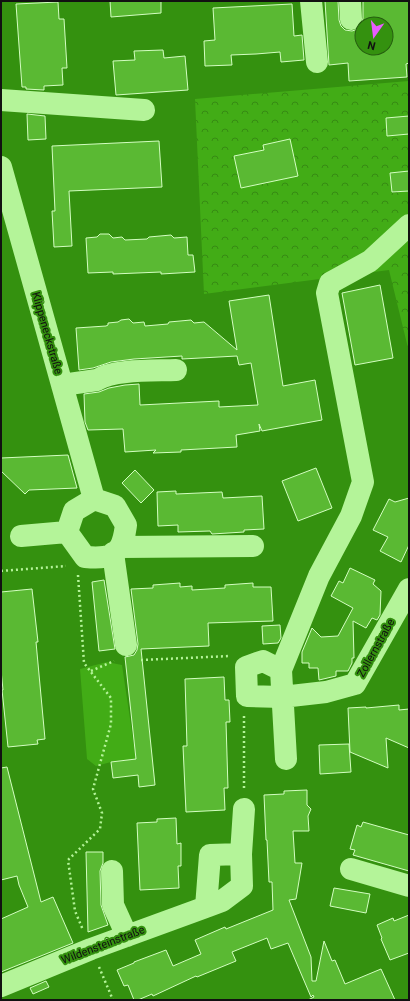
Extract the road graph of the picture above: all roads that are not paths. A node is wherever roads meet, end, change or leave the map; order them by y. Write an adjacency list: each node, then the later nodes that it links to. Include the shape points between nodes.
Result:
1 (312, 1): 2 (street)
2 (317, 62)
3 (1, 100): 4 (street)
4 (144, 110)
5 (1, 167): 8 (street, Klippeneckstraße)
6 (409, 225): 16 (street, via 370,261 330,283 327,293 363,482 351,516 319,576)
7 (176, 370): 8 (street, via 112,374 97,380)
8 (62, 385): 9 (street, Klippeneckstraße)
9 (94, 500): 10 (street, via 74,511); 13 (street, via 115,506 126,525)
10 (68, 532): 11 (street); 13 (street, via 81,561 101,558)
11 (21, 536)
12 (253, 546): 13 (street)
13 (117, 550): 15 (street)
14 (409, 589): 17 (street, Zollernstraße, via 355,684 326,692)
15 (126, 655)
16 (281, 670): 17 (street); 17 (street, Zollernstraße, via 263,661 246,668 247,696)
17 (282, 697): 18 (street)
18 (286, 759)
19 (244, 809): 20 (street)
20 (241, 854): 24 (street, Wildensteinstraße, via 242,886 222,901); 24 (street, via 210,855)
21 (351, 869): 23 (street)
22 (112, 871): 25 (street, via 113,905)
23 (409, 886)
24 (206, 907): 25 (street, Wildensteinstraße)
25 (127, 936): 26 (street, Wildensteinstraße)
26 (1, 986)

